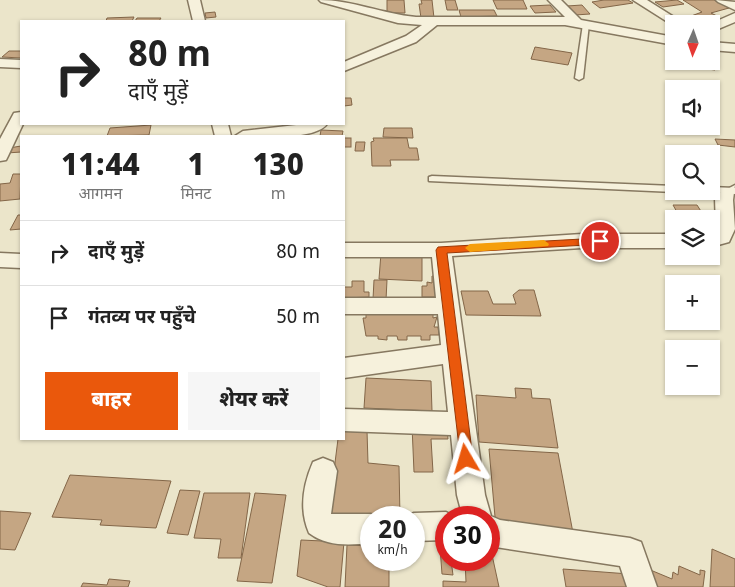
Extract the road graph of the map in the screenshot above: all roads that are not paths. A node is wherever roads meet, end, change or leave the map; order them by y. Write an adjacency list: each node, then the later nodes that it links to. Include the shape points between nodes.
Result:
1 (194, 0): 11 (street)
2 (325, 0): 7 (street)
3 (370, 0): 7 (street)
4 (554, 0): 13 (street)
5 (639, 0): 9 (street)
6 (722, 0): 8 (street)
7 (348, 6): 12 (street, via 398,19)
8 (735, 6)
9 (665, 16)
10 (735, 17): 14 (street)
11 (199, 20)
12 (433, 22): 13 (street, via 532,19); 20 (street, via 411,38)
13 (581, 23): 15 (street); 21 (lane)
14 (720, 24)
15 (665, 39)
16 (720, 47): 17 (street)
17 (735, 48)
18 (0, 63): 19 (street)
19 (20, 64)
20 (345, 67)
21 (579, 78)
22 (0, 114): 23 (street)
23 (20, 116): 26 (street)
24 (316, 125): 25 (street, via 302,130)
25 (253, 135)
26 (0, 156)
27 (432, 179): 28 (lane)
28 (665, 189)
29 (720, 190): 30 (lane)
30 (735, 191): 31 (street, via 724,198 726,228)
31 (720, 238)
32 (665, 241): 34 (street, via 582,241)
33 (345, 250): 34 (street)
34 (442, 250): 38 (street)
35 (0, 260): 36 (street)
36 (20, 260)
37 (345, 306): 38 (street)
38 (448, 306): 39 (street)
39 (454, 353): 40 (street); 42 (street)
40 (345, 368)
41 (345, 420): 42 (street)
42 (462, 424): 44 (street)
43 (323, 471): 45 (street, via 316,521 323,528 334,531)
44 (474, 506)
45 (360, 530)
46 (500, 535): 47 (street, via 630,553)
47 (642, 587)

